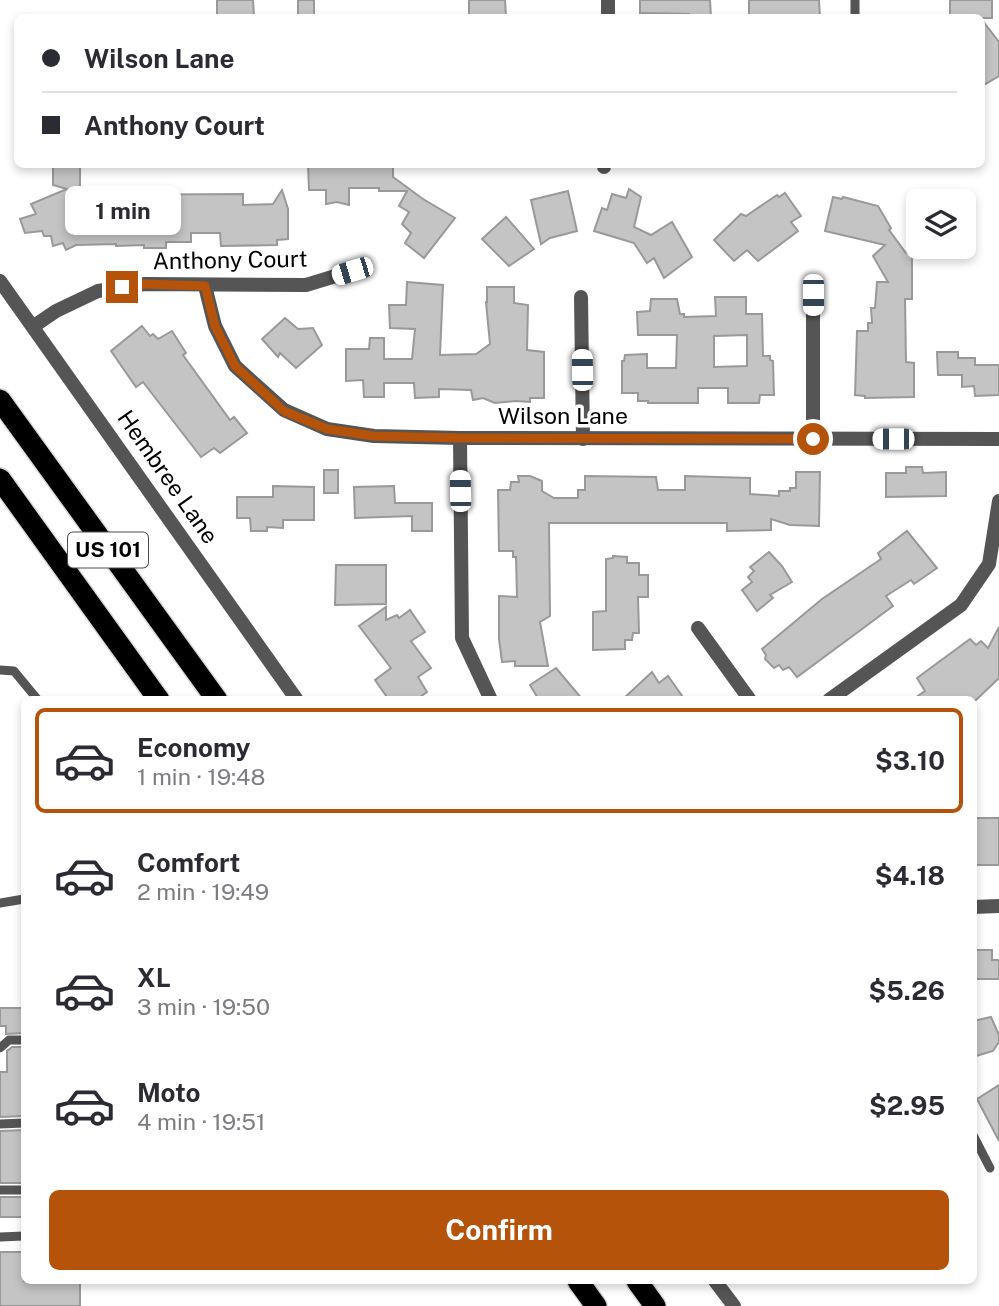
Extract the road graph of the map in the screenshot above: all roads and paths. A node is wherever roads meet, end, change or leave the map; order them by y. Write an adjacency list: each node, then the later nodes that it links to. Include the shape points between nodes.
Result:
1 (352, 271): 3 (street, Anthony Court, via 306,285)
2 (0, 281): 6 (street, Hembree Lane)
3 (205, 286): 6 (street, Anthony Court, via 145,284 98,291); 8 (street, Wilson Lane, via 215,326 235,366 284,411 327,429 374,436)
4 (813, 295): 10 (street)
5 (581, 298): 9 (street)
6 (34, 326): 19 (street, Hembree Lane)
7 (0, 400): 18 (highway, US 101)
8 (460, 438): 9 (street, Wilson Lane); 20 (street, via 462,638)
9 (583, 439): 10 (street, Wilson Lane)
10 (813, 439): 11 (street, Wilson Lane)
11 (999, 439)
12 (0, 479): 17 (highway, US 101)
13 (999, 501): 22 (street, via 989,564 961,605)
14 (698, 628): 21 (street)
15 (0, 670): 16 (lane, via 14,671)
16 (35, 696)
17 (156, 696)
18 (214, 696)
19 (295, 696)
20 (489, 696)
21 (747, 696)
22 (835, 696)
23 (21, 900): 24 (lane)
24 (0, 903)
25 (977, 906): 26 (street)
26 (999, 906)
27 (21, 1040): 28 (lane, via 9,1040)
28 (0, 1048)
29 (21, 1123): 30 (lane)
30 (0, 1124)
31 (977, 1143): 32 (lane)
32 (990, 1168)
33 (0, 1190): 34 (lane)
34 (21, 1190)
35 (21, 1236): 36 (lane)
36 (0, 1237)
37 (580, 1284): 40 (highway)
38 (639, 1284): 41 (highway)
39 (717, 1284): 42 (street)
40 (596, 1306)
41 (655, 1306)
42 (733, 1306)

